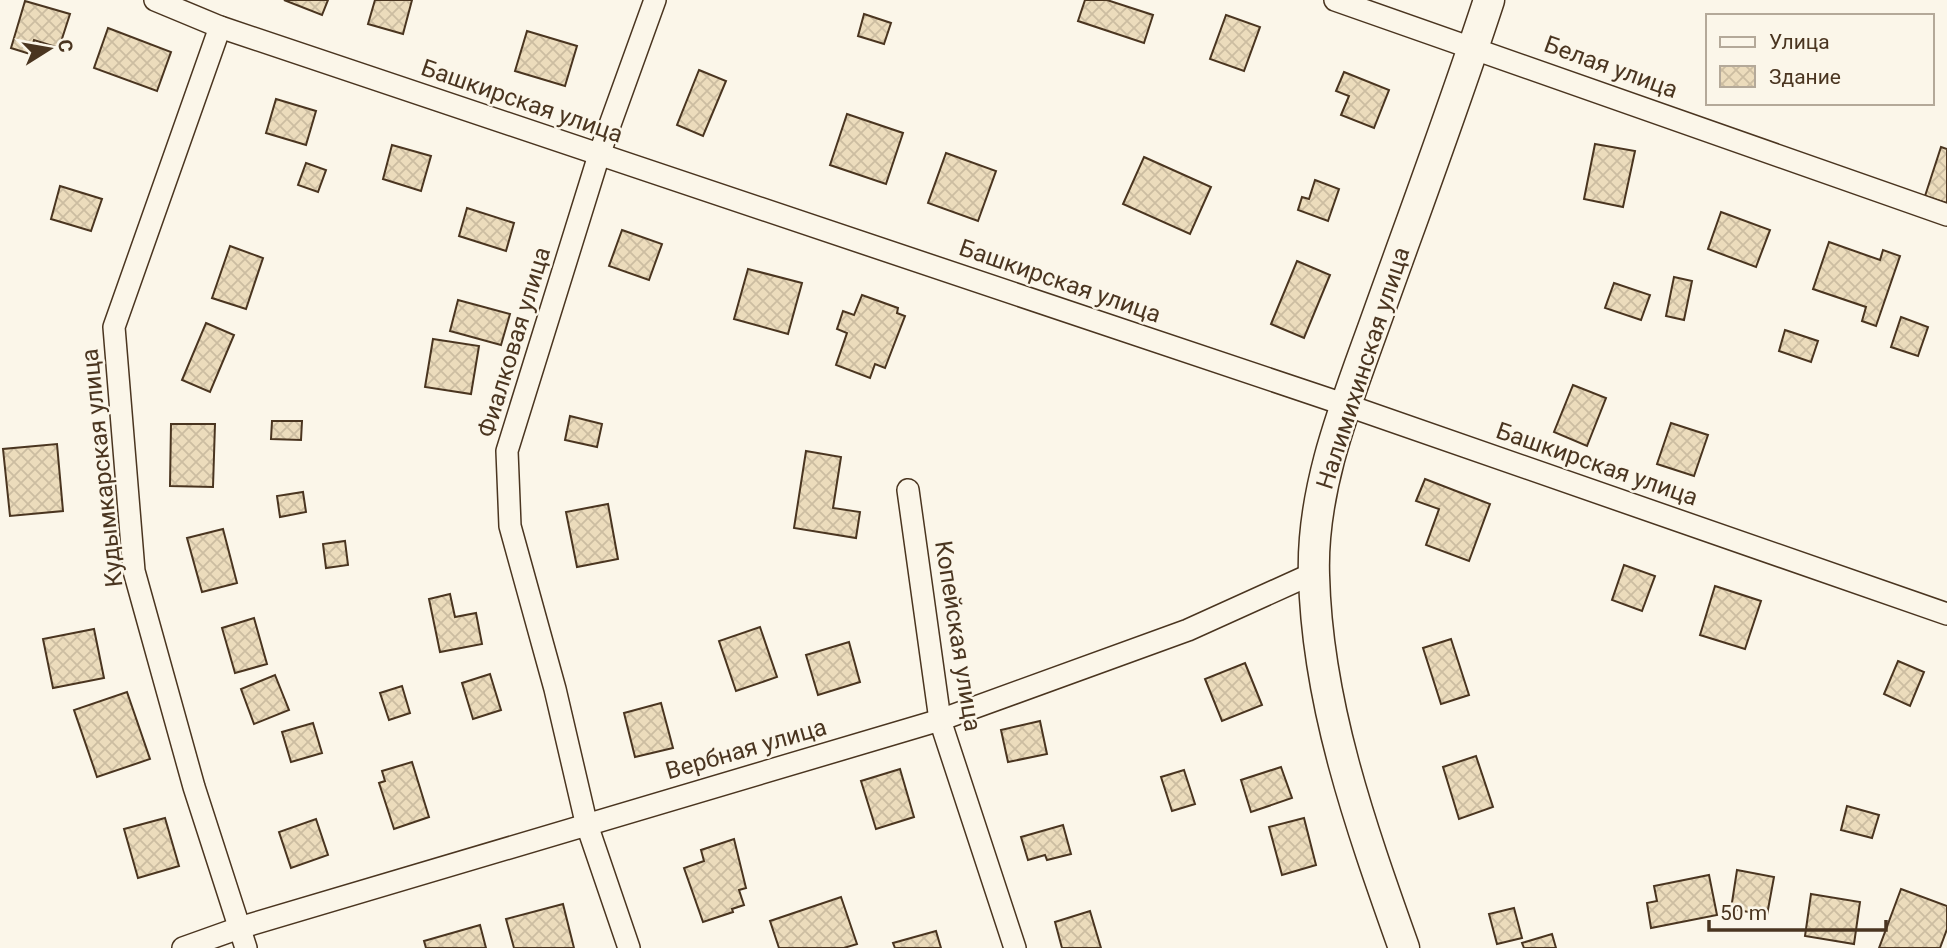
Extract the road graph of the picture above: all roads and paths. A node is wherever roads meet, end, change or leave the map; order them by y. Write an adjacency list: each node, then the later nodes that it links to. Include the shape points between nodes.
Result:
1 (155, 0): 5 (street, Башкирская улица)
2 (655, 0): 7 (street, Фиалковая улица)
3 (1335, 0): 6 (street, Белая улица)
4 (1489, 0): 6 (street, Налимихинская улица)
5 (220, 27): 7 (street, Башкирская улица); 15 (street, Кудымкарская улица, via 114,327 134,571)
6 (1474, 46): 8 (street, Белая улица); 9 (street, Налимихинская улица)
7 (599, 155): 9 (street, Башкирская улица); 14 (street, Фиалковая улица, via 507,451 510,526)
8 (1947, 215)
9 (1346, 405): 11 (street, Налимихинская улица, via 1320,500); 12 (street, Башкирская улица)
10 (908, 491): 13 (street, Копейская улица)
11 (1314, 573): 13 (street, Вербная улица, via 1188,630); 20 (street, Налимихинская улица, via 1320,657 1336,739)
12 (1947, 614)
13 (940, 720): 14 (street, Вербная улица); 19 (street, Копейская улица)
14 (586, 822): 15 (street, Вербная улица); 18 (street, Фиалковая улица)
15 (239, 928): 16 (street, Вербная улица); 17 (street, Кудымкарская улица)
16 (183, 948)
17 (246, 948)
18 (629, 948)
19 (1015, 948)
20 (1404, 948)

